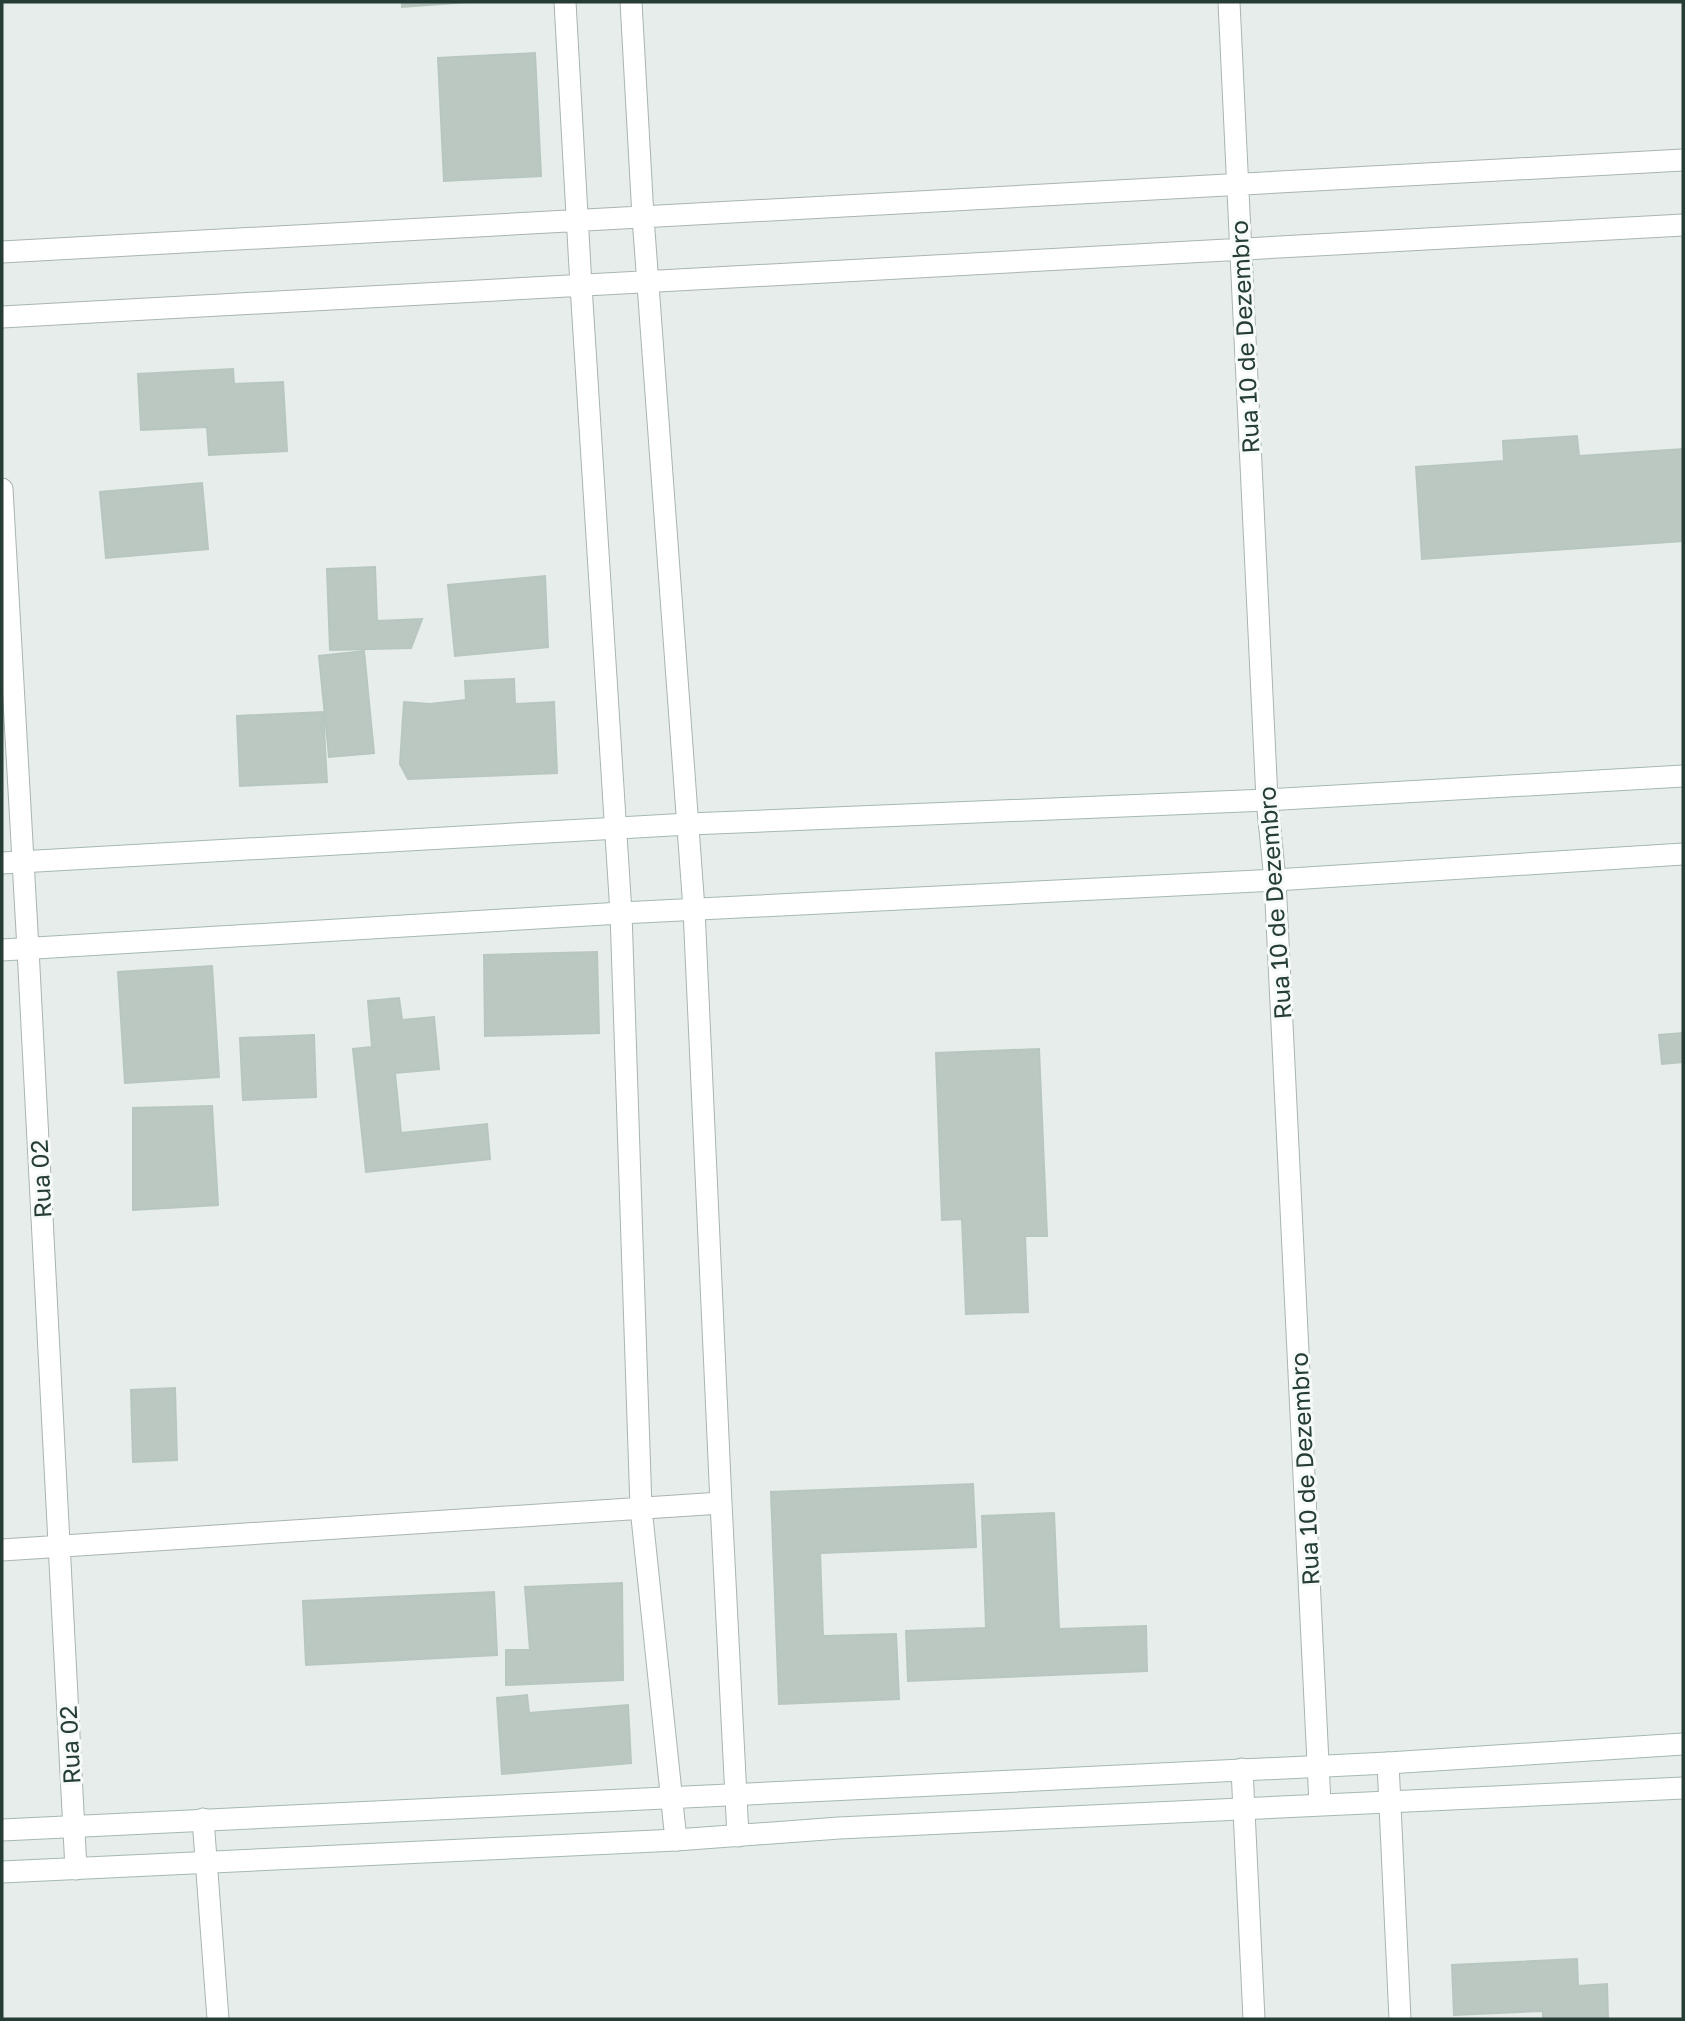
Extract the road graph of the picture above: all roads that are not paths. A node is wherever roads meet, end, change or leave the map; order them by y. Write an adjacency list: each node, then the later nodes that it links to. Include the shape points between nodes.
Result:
1 (565, 2): 7 (street)
2 (631, 2): 6 (street)
3 (1228, 2): 5 (street, Rua 10 de Dezembro)
4 (1683, 160): 5 (street)
5 (1238, 184): 6 (street); 9 (street, Rua 10 de Dezembro)
6 (643, 217): 7 (street); 11 (street)
7 (578, 221): 10 (street); 12 (street)
8 (1683, 225): 9 (street)
9 (1239, 249): 11 (street); 16 (street, Rua 10 de Dezembro)
10 (2, 252)
11 (648, 282): 12 (street); 17 (street)
12 (581, 286): 13 (street); 18 (street)
13 (2, 317)
14 (2, 489): 20 (street, Rua 02)
15 (1683, 776): 16 (street)
16 (1267, 800): 17 (street); 21 (street, Rua 10 de Dezembro)
17 (689, 824): 18 (street); 22 (street)
18 (616, 829): 20 (street); 23 (street)
19 (1683, 854): 21 (street)
20 (12, 863): 24 (street, Rua 02)
21 (1275, 880): 22 (street); 32 (street, Rua 10 de Dezembro)
22 (694, 909): 23 (street); 26 (street)
23 (621, 913): 24 (street); 27 (street)
24 (28, 949): 25 (street); 28 (street, Rua 02)
25 (2, 950)
26 (721, 1503): 27 (street); 35 (street)
27 (641, 1508): 28 (street); 36 (street)
28 (59, 1546): 29 (street); 41 (street, Rua 02)
29 (2, 1550)
30 (1683, 1744): 31 (street)
31 (1388, 1763): 32 (street); 37 (street)
32 (1318, 1766): 33 (street); 38 (street, Rua 10 de Dezembro)
33 (1242, 1769): 35 (street); 39 (street)
34 (1683, 1788): 37 (street)
35 (737, 1794): 36 (street); 43 (street)
36 (671, 1797): 40 (street); 44 (street)
37 (1390, 1801): 38 (street); 50 (street)
38 (1320, 1804): 39 (street)
39 (1244, 1809): 43 (street); 49 (street)
40 (203, 1819): 41 (street); 45 (street)
41 (73, 1825): 42 (street); 46 (street, Rua 02)
42 (2, 1830)
43 (738, 1836): 44 (street)
44 (676, 1840): 45 (street)
45 (206, 1862): 46 (street); 48 (street)
46 (76, 1869): 47 (street)
47 (2, 1872)
48 (218, 2019)
49 (1254, 2019)
50 (1400, 2019)

